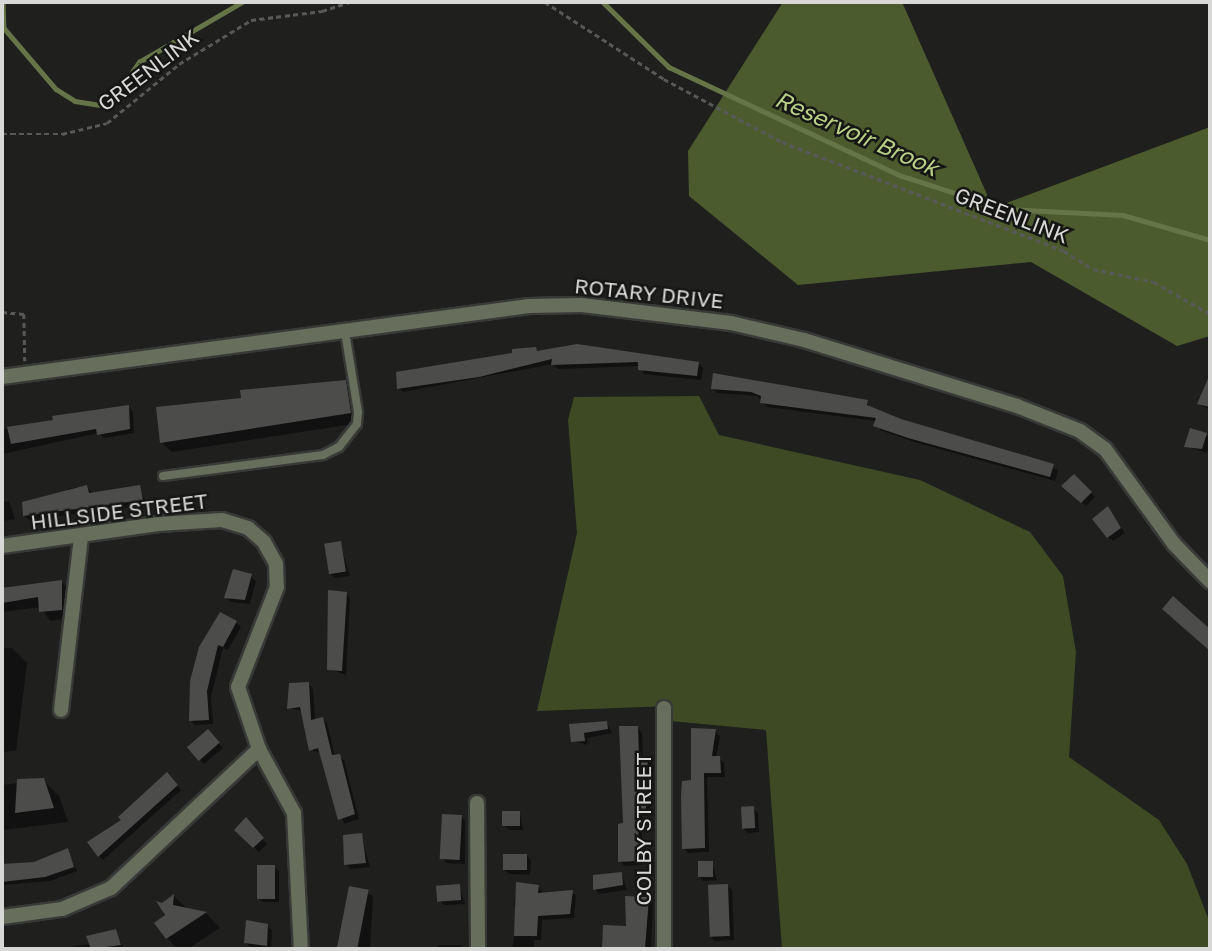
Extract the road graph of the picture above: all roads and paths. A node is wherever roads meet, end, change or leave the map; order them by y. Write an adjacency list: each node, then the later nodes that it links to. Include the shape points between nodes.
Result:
1 (350, 2): 3 (path, GREENLINK, via 322,11 251,20 179,64 107,123 62,134)
2 (545, 2): 5 (path, GREENLINK, via 664,79 782,142 1064,251 1094,269 1154,282)
3 (2, 134)
4 (2, 312): 7 (path, via 24,314 26,358)
5 (1210, 314)
6 (345, 332): 8 (street, ROTARY DRIVE, via 265,338); 9 (lane, via 359,412 357,424 339,447 323,455); 12 (street, ROTARY DRIVE, via 515,308 582,304 700,318 804,340 1038,413 1088,435 1110,456 1174,544)
7 (20, 365)
8 (2, 377)
9 (163, 476)
10 (80, 537): 11 (street, HILLSIDE STREET); 14 (street); 15 (street, HILLSIDE STREET, via 158,524 222,520 248,528 264,542 276,564 277,587 238,687)
11 (2, 546)
12 (1210, 581)
13 (664, 708): 20 (street, COLBY STREET)
14 (61, 710)
15 (260, 749): 17 (street, via 111,888 53,912); 18 (street, HILLSIDE STREET, via 283,786 297,825)
16 (477, 803): 19 (street)
17 (2, 917)
18 (301, 949)
19 (478, 949)
20 (664, 949)

